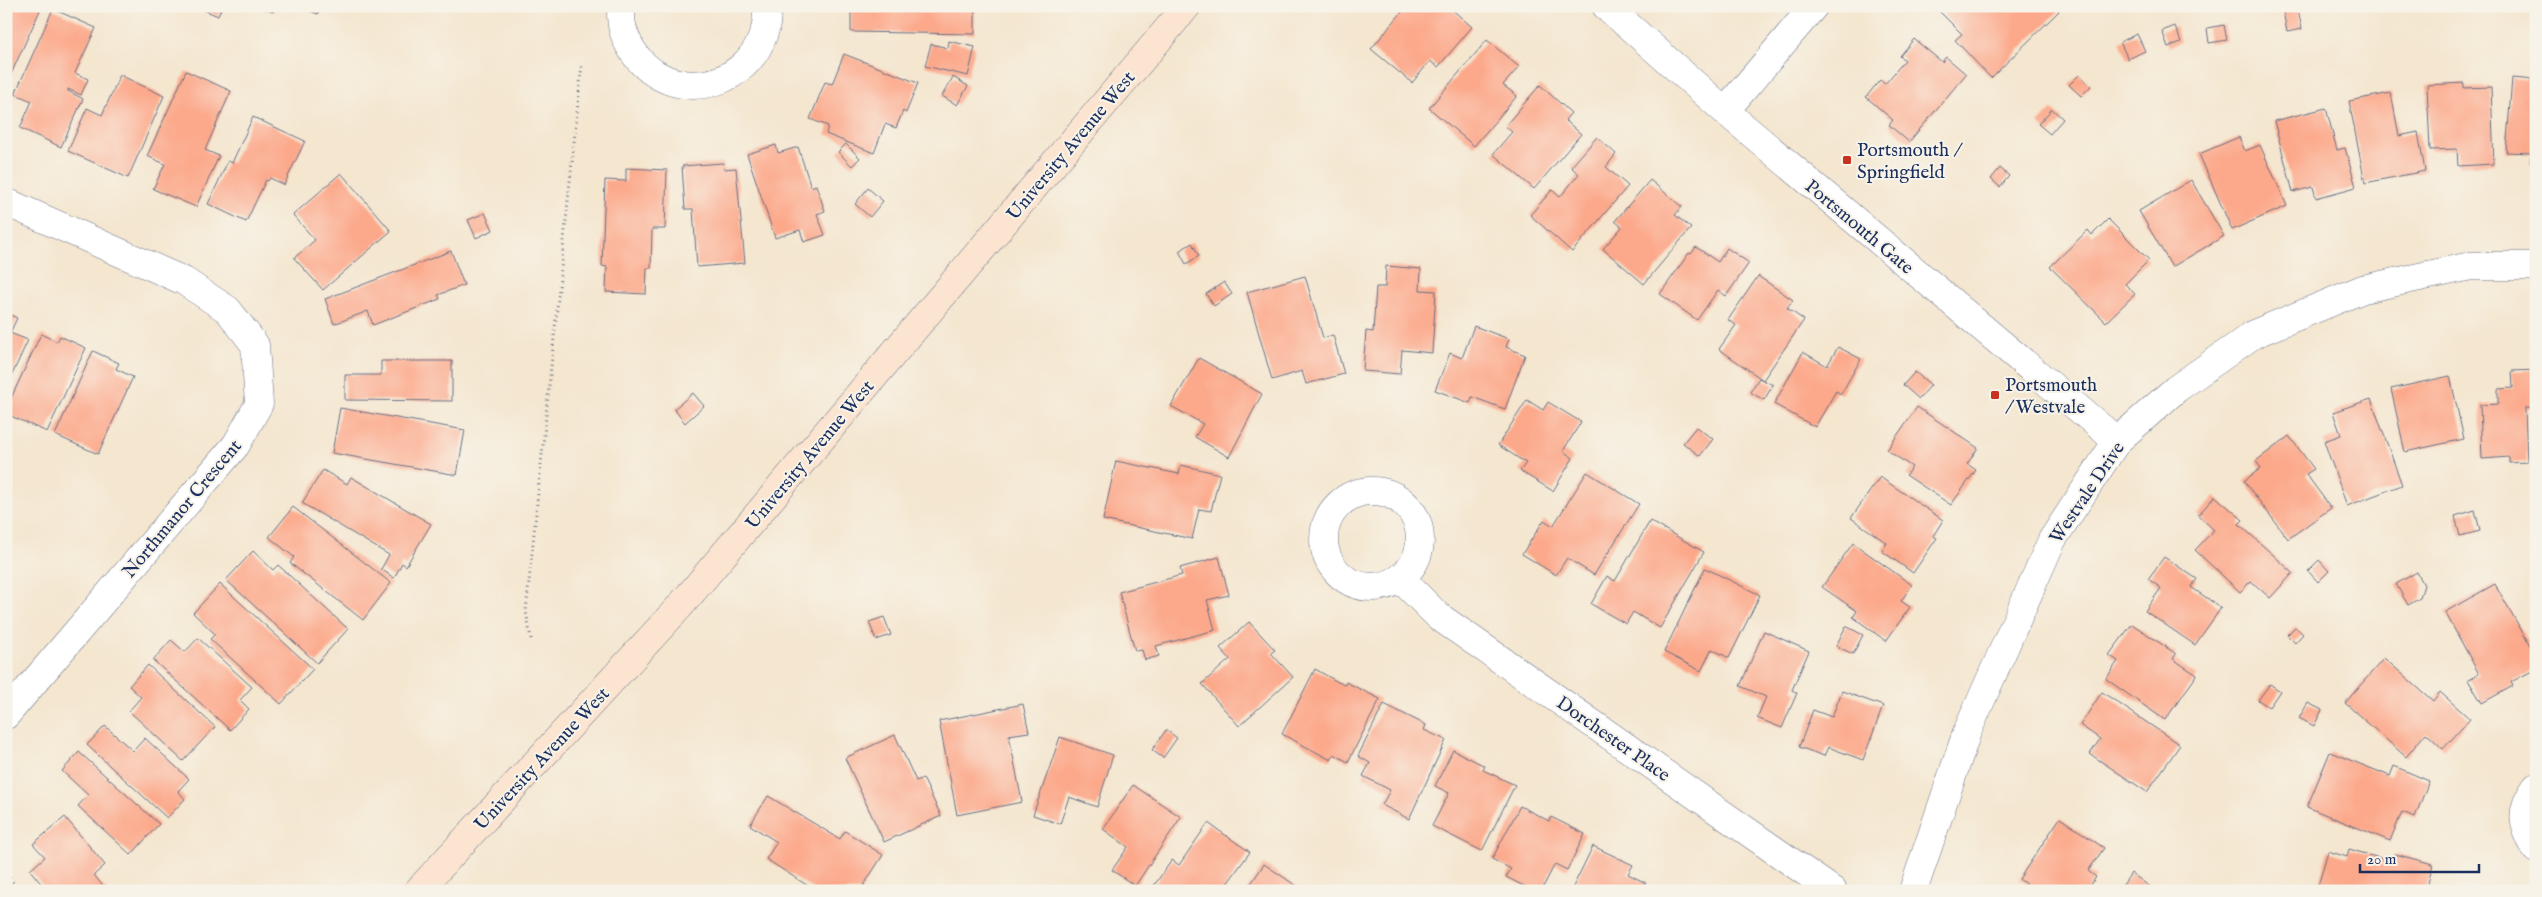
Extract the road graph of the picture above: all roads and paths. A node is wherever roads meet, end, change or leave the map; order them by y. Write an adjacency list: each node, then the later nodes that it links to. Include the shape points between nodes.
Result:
1 (622, 6): 2 (street, via 620,14 625,40 639,62 660,78 690,86 731,76 750,60 765,32)
2 (767, 6)
3 (1187, 6): 18 (main road, University Avenue West, via 681,605)
4 (1606, 6): 7 (street, Portsmouth Gate)
5 (1814, 6): 7 (street)
6 (582, 64): 12 (path, via 526,611)
7 (1725, 111): 10 (street, Portsmouth Gate)
8 (6, 202): 13 (street, Northmanor Crescent, via 184,281 228,310 254,345 259,404 236,445)
9 (2536, 266): 10 (street, Westvale Drive, via 2471,266 2363,289 2254,334 2176,389)
10 (2117, 442): 20 (street, Westvale Drive, via 2052,540 1967,732)
11 (1400, 578): 19 (street, Dorchester Place, via 1438,616)
12 (531, 639)
13 (6, 715)
14 (2536, 787): 15 (street, via 2527,799 2524,816 2526,833)
15 (2536, 848)
16 (6, 868): 17 (path)
17 (17, 891)
18 (418, 891)
19 (1834, 891)
20 (1913, 891)

